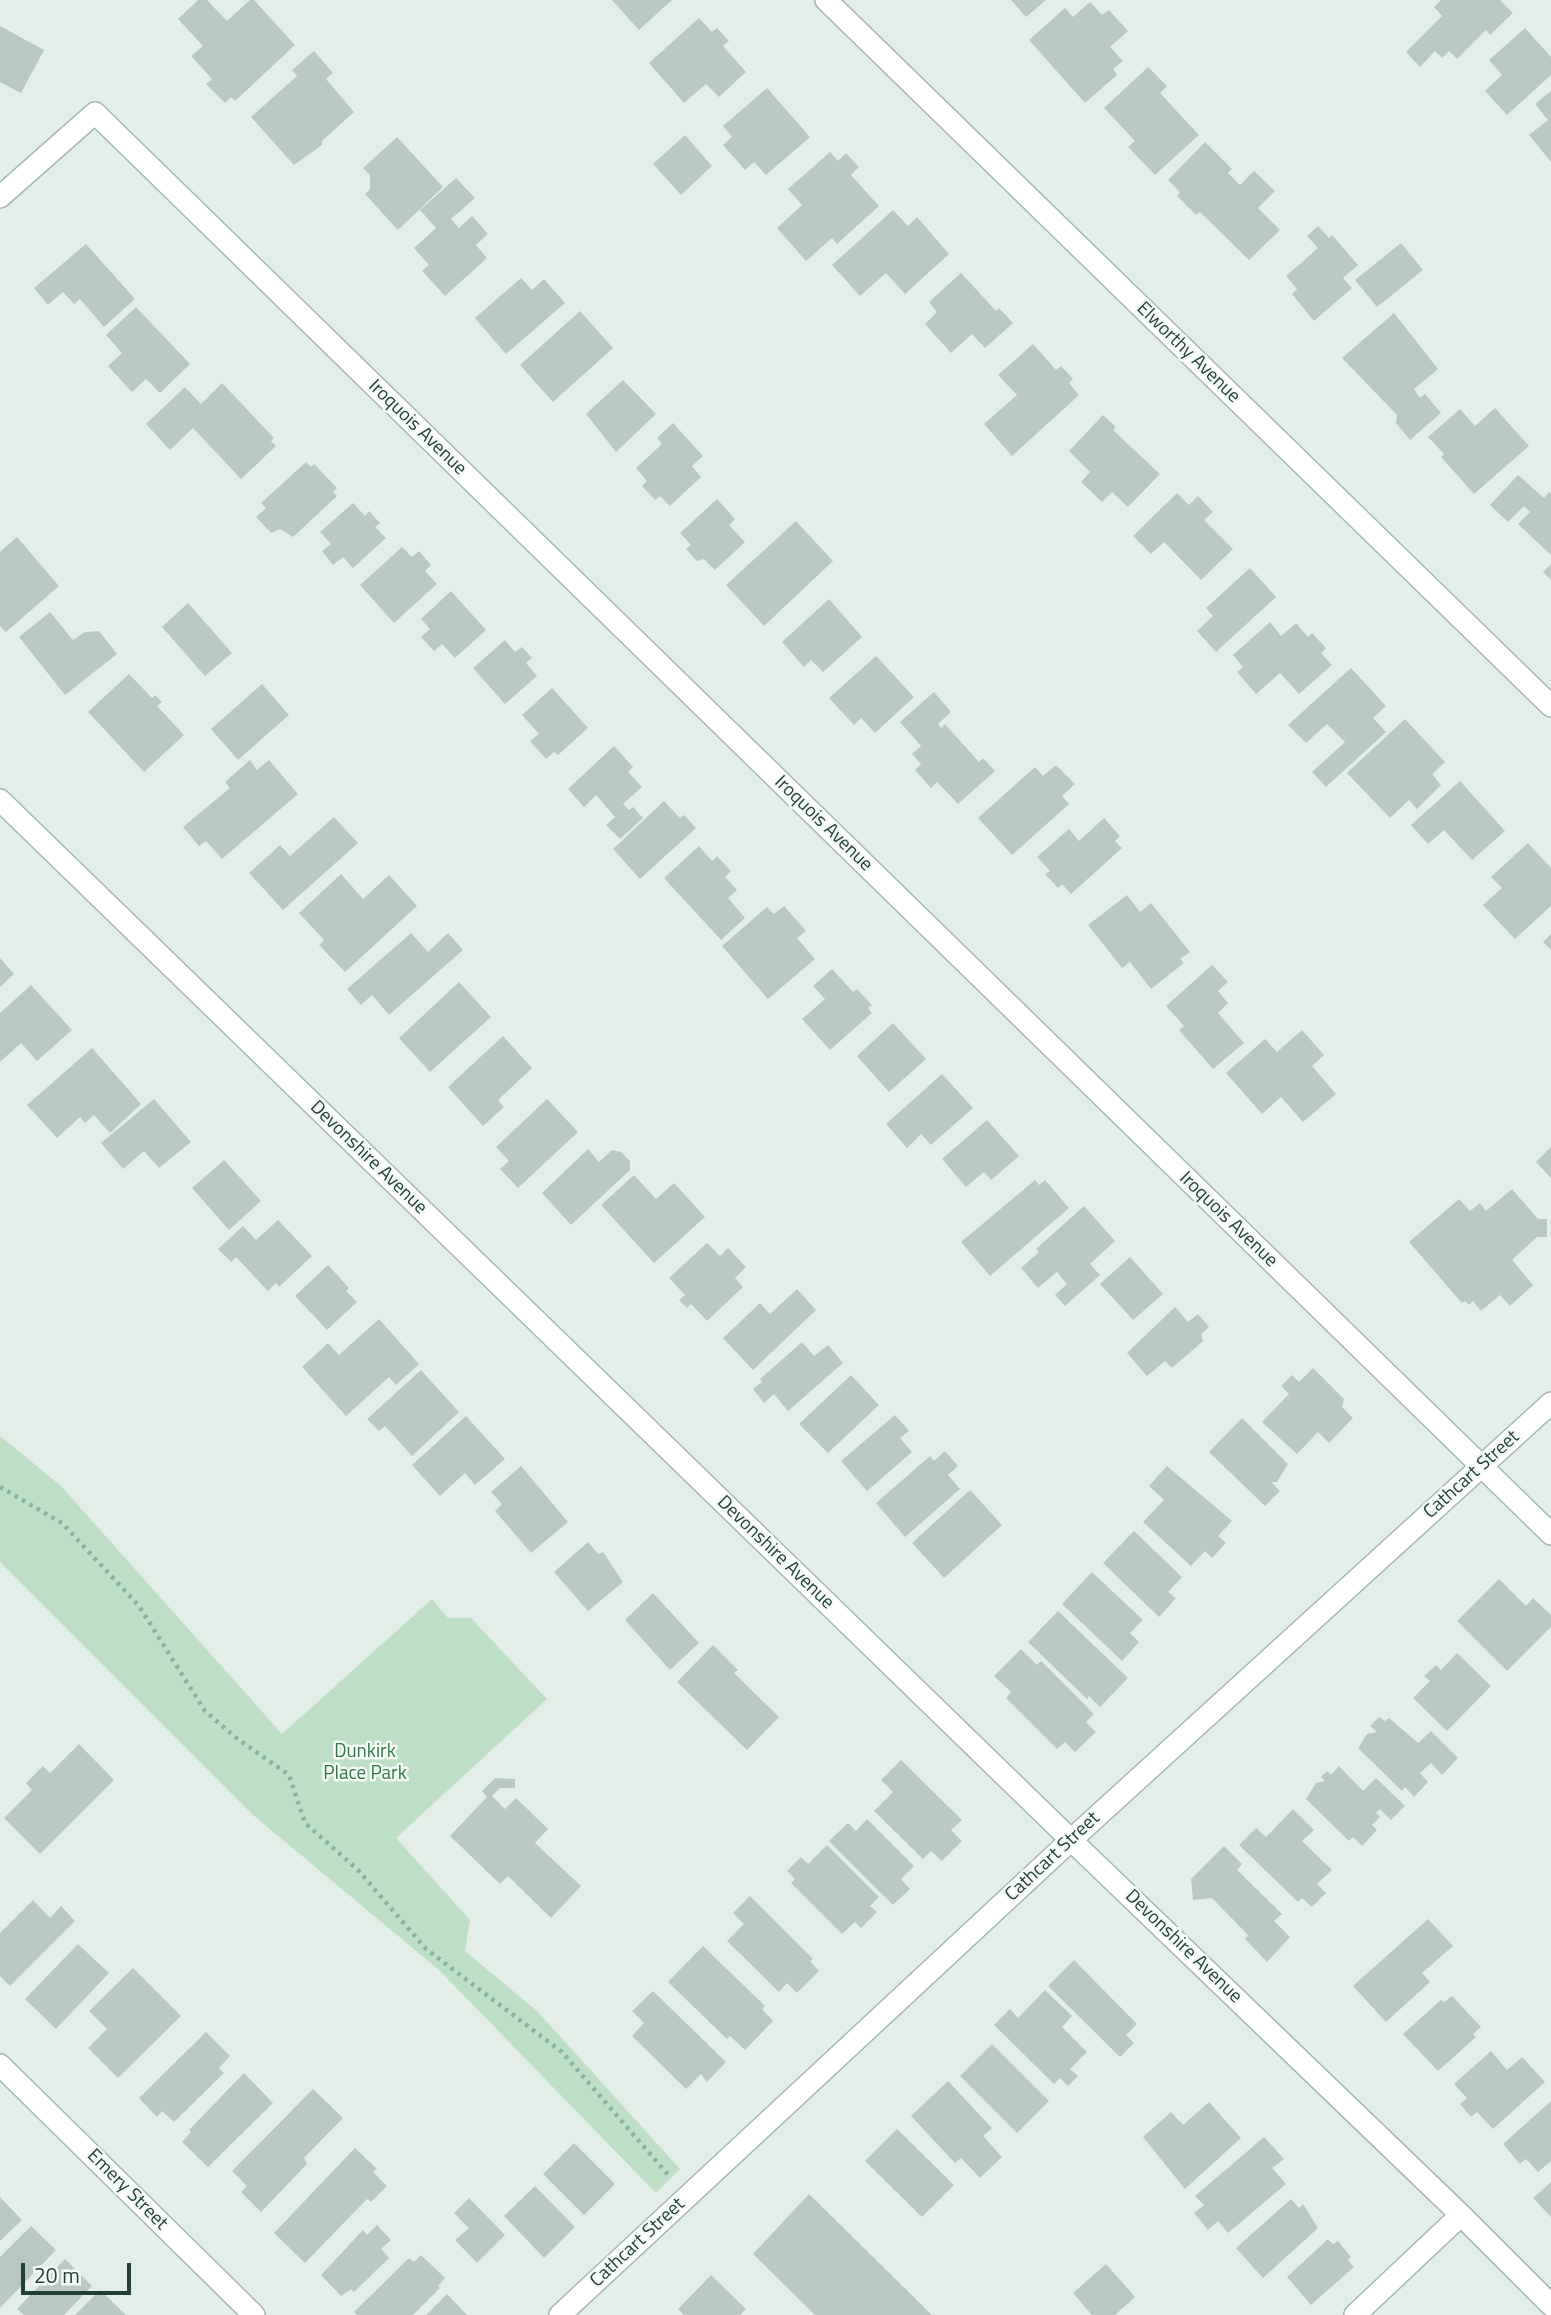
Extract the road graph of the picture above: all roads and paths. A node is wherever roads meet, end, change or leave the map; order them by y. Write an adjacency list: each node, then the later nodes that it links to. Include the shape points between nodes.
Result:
1 (826, 0): 3 (street, Elworthy Avenue)
2 (0, 197): 6 (street, Iroquois Avenue, via 95,113)
3 (1551, 706)
4 (0, 800): 9 (street, Devonshire Avenue)
5 (1551, 1403): 6 (street, Cathcart Street)
6 (1481, 1466): 8 (street, Iroquois Avenue); 9 (street, Cathcart Street)
7 (0, 1487): 11 (path, via 62,1523 139,1606 205,1711 289,1775 305,1823 358,1870 426,1949 562,2052)
8 (1551, 1534)
9 (1071, 1840): 11 (street, Cathcart Street); 12 (street, Devonshire Avenue)
10 (0, 2065): 14 (street, Emery Street)
11 (687, 2197): 15 (street, Cathcart Street)
12 (1461, 2215): 13 (street, Devonshire Avenue); 16 (street)
13 (1551, 2305)
14 (254, 2315)
15 (560, 2315)
16 (1355, 2315)

